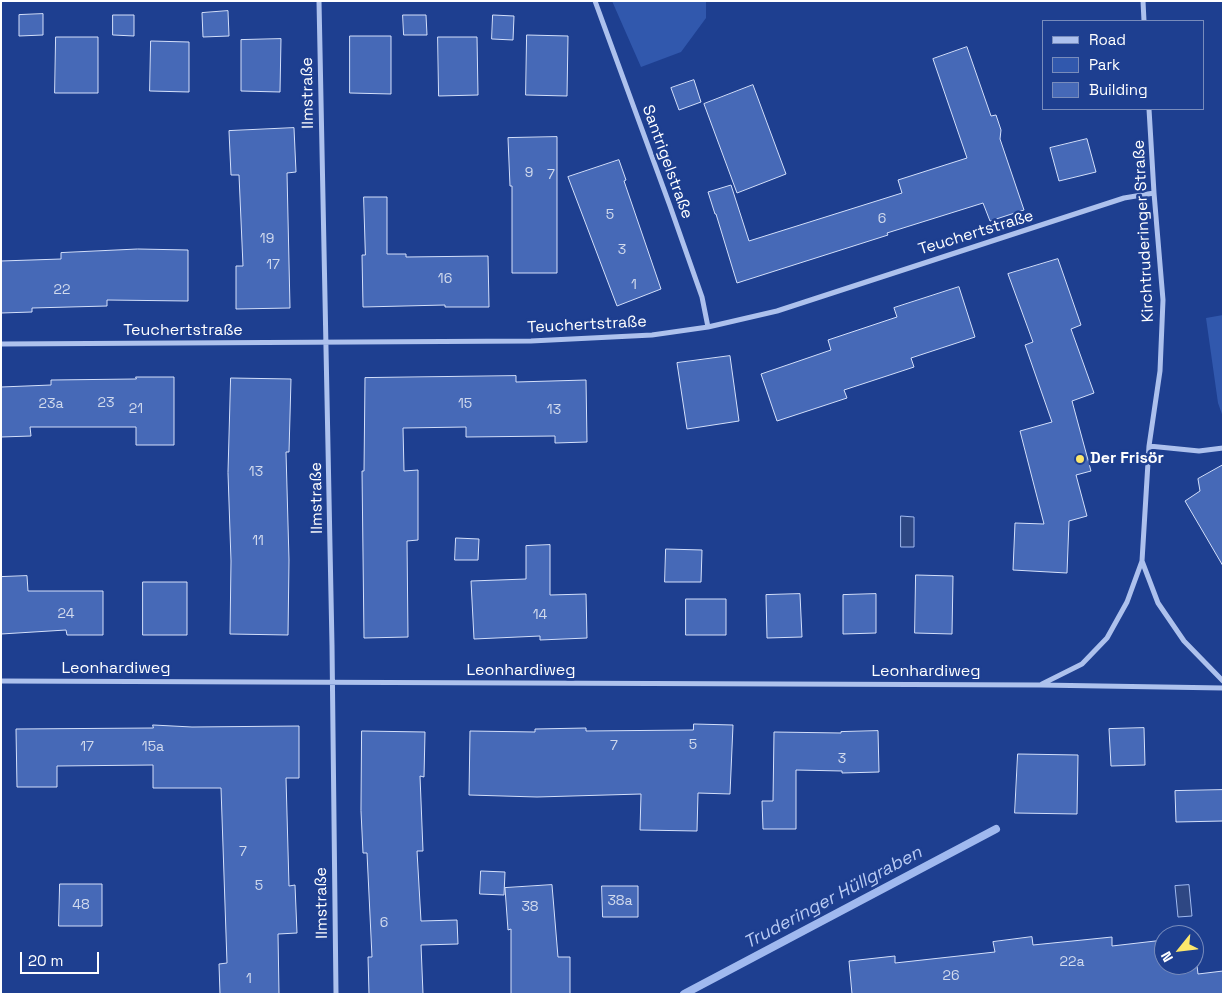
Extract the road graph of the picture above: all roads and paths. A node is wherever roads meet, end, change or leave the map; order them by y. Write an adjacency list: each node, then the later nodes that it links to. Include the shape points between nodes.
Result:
1 (318, 1): 8 (street, Ilmstraße)
2 (1143, 1): 4 (street)
3 (596, 4): 7 (street, Santrigelstraße, via 702,297)
4 (1144, 20)
5 (1149, 110): 6 (street, Kirchtruderinger Straße)
6 (1154, 193): 7 (street, Teuchertstraße, via 1124,198 777,311); 10 (street, Kirchtruderinger Straße, via 1163,300 1160,371)
7 (708, 327): 8 (street, Teuchertstraße, via 652,335 574,339)
8 (326, 343): 9 (street, Teuchertstraße); 15 (street, Ilmstraße)
9 (1, 344)
10 (1150, 446): 11 (street, via 1199,451); 12 (street, Kirchtruderinger Straße)
11 (1223, 448)
12 (1142, 561): 14 (street, via 1158,603 1184,641); 16 (street, Leonhardiweg, via 1107,638 1082,664)
13 (1, 681): 15 (street, Leonhardiweg)
14 (1223, 681)
15 (332, 683): 16 (street, Leonhardiweg); 18 (street, Ilmstraße)
16 (1040, 685): 17 (street, Leonhardiweg)
17 (1223, 688)
18 (336, 994)

